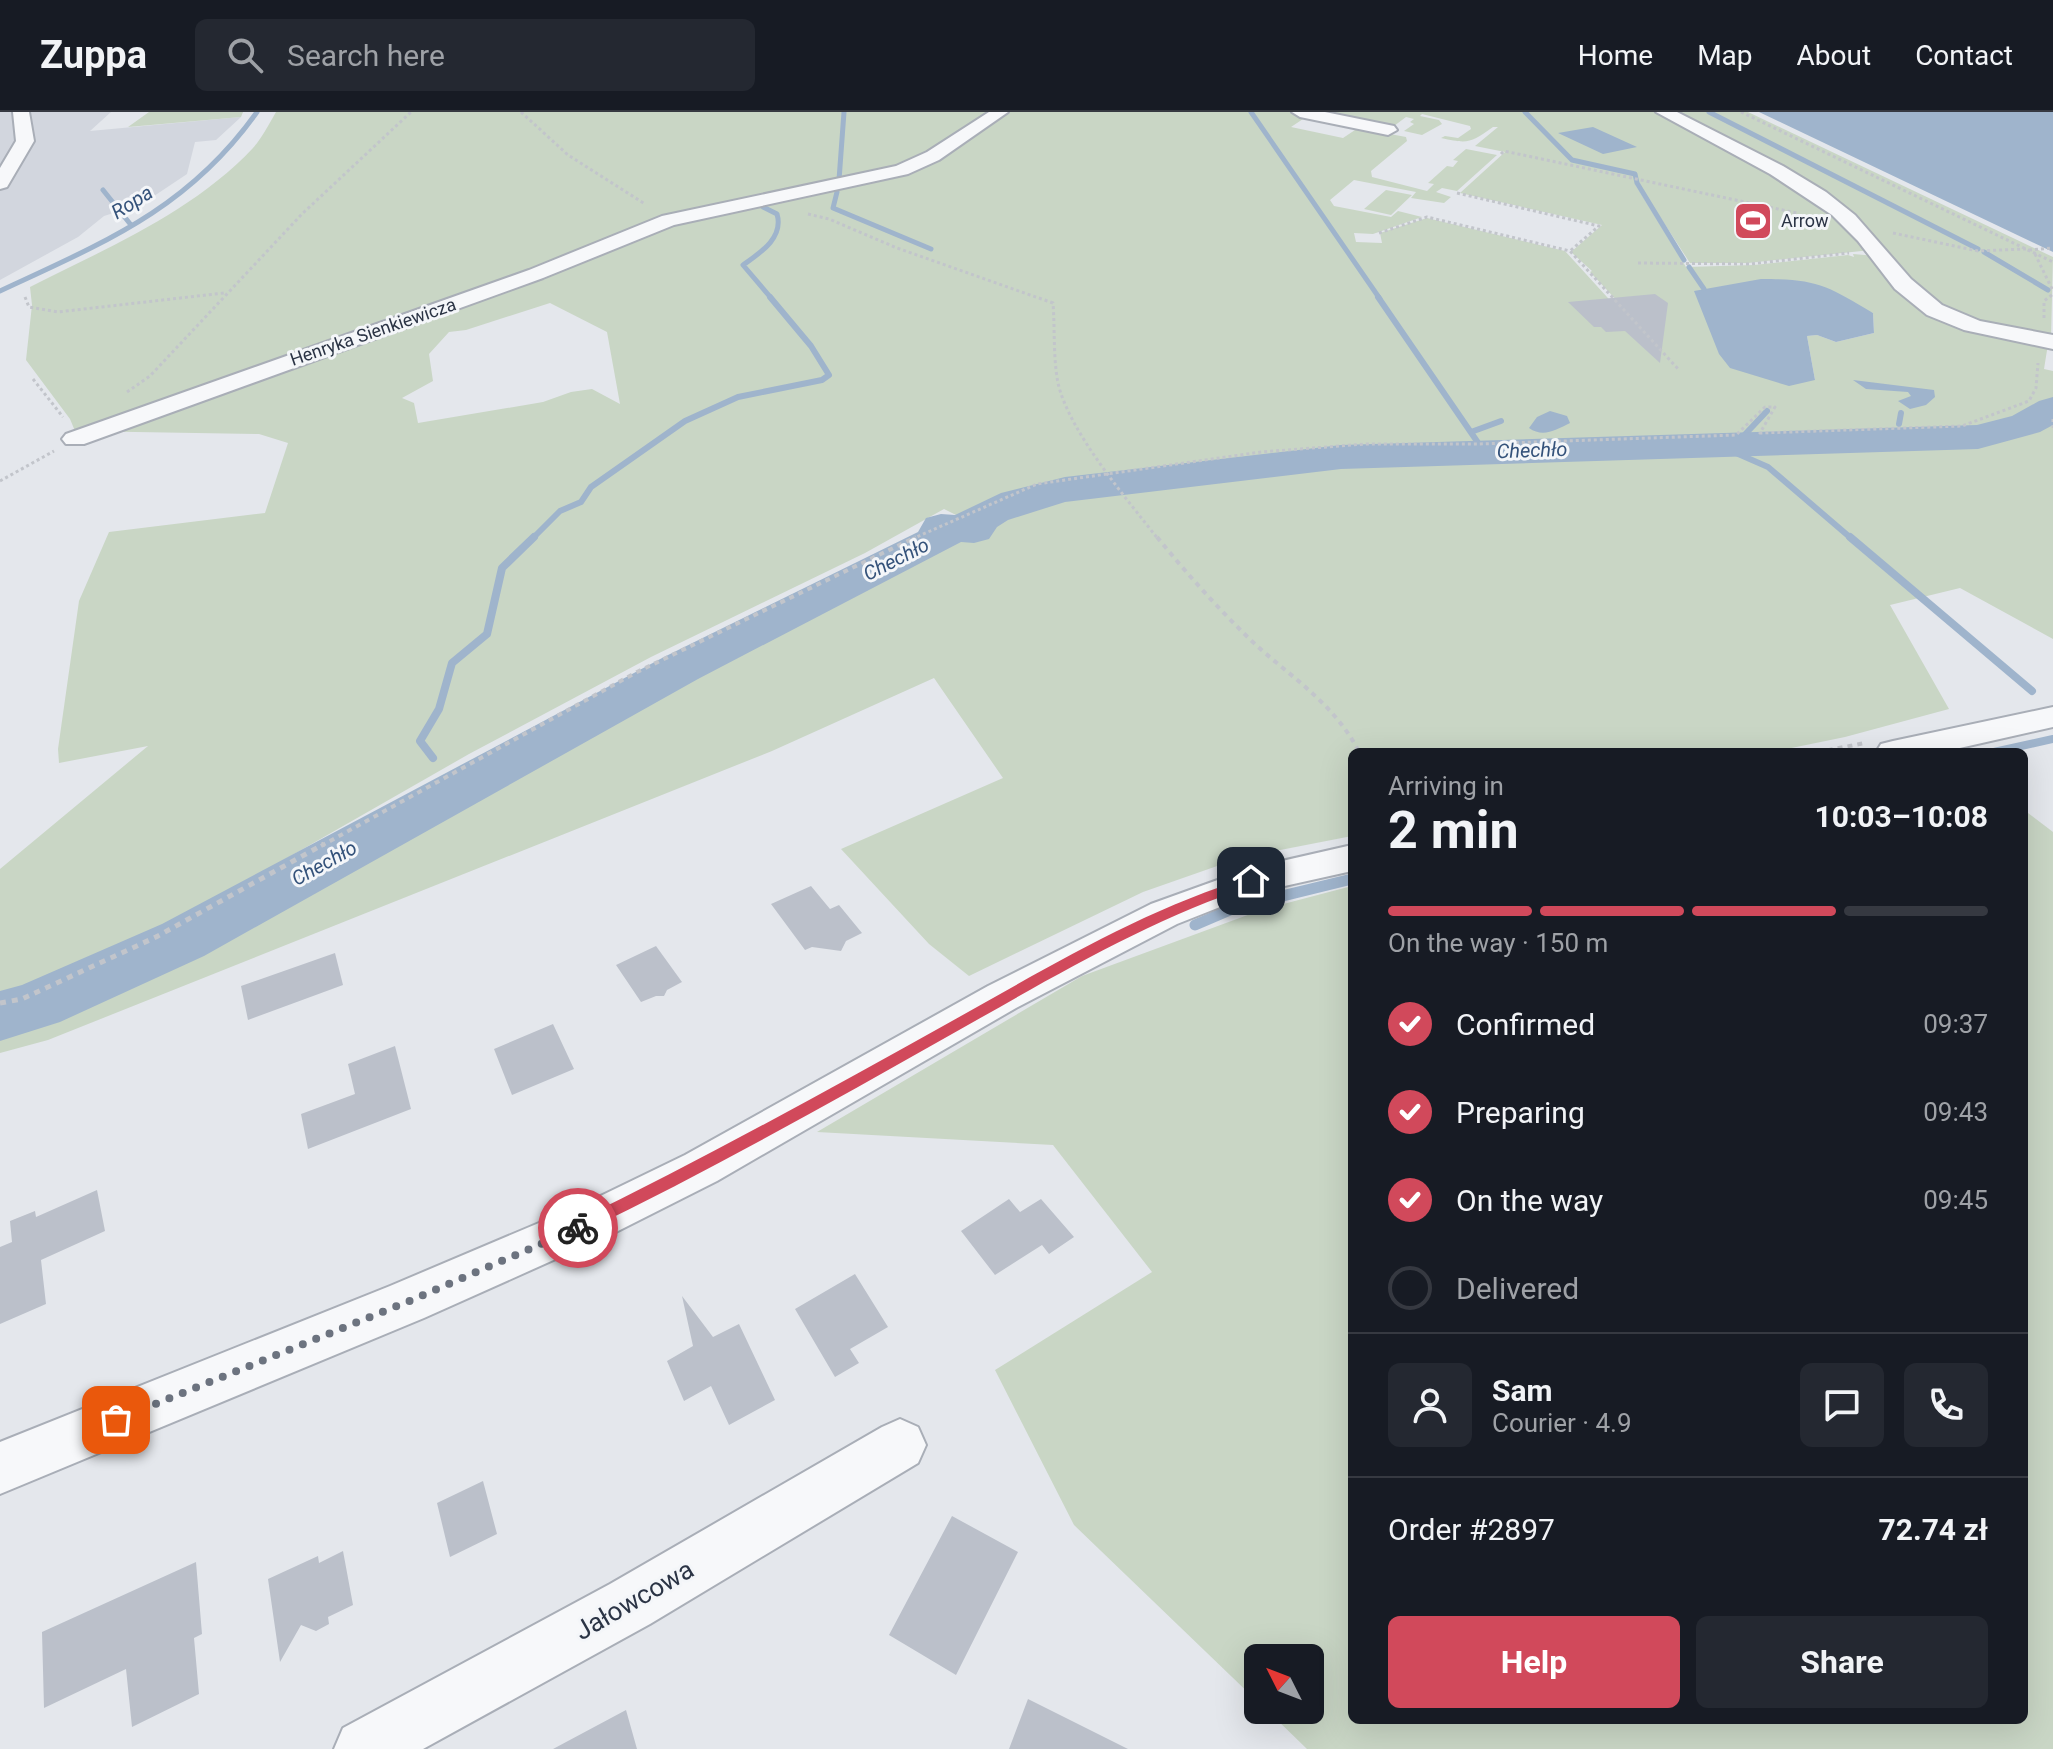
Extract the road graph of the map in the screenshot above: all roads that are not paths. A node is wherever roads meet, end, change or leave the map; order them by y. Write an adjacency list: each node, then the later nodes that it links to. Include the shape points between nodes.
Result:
1 (21, 112): 6 (street, via 25,141)
2 (1000, 112): 8 (street, Henryka Sienkiewicza, via 902,170 669,220 536,274)
3 (1300, 112): 5 (street)
4 (1664, 112): 7 (street, via 1841,211 1904,285 1934,310 1985,329)
5 (1388, 130)
6 (0, 183)
7 (2050, 341)
8 (75, 439)
9 (2053, 717): 10 (street)
10 (1911, 748)
11 (1348, 859): 13 (street, via 1251,881 1164,914 600,1218)
12 (900, 1445): 14 (street, Jałowcowa, via 630,1604)
13 (0, 1468)
14 (364, 1749)

